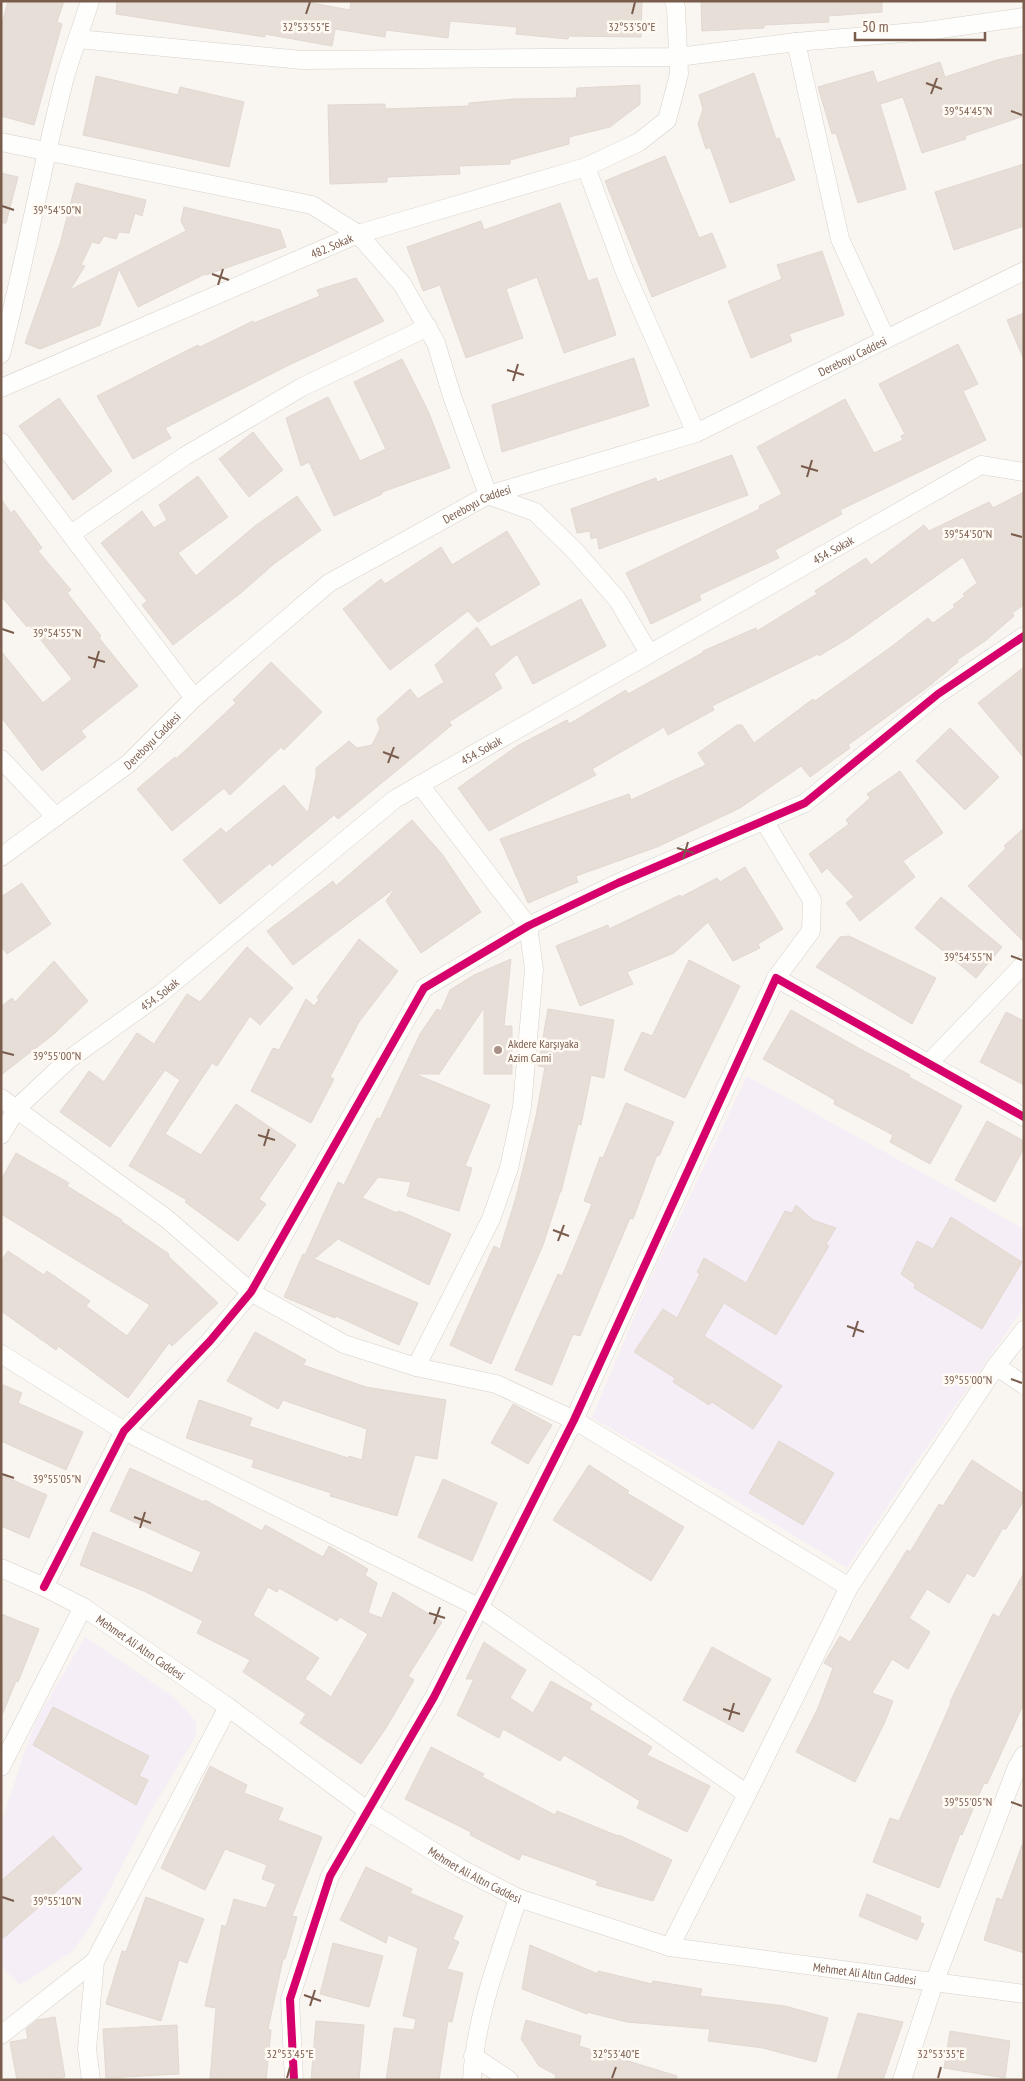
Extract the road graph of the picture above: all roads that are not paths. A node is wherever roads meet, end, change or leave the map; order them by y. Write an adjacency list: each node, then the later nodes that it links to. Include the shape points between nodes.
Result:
1 (90, 1): 4 (street)
2 (674, 1): 6 (street)
3 (1024, 17): 5 (street, via 927,31)
4 (78, 39): 6 (street, via 302,60); 8 (street)
5 (796, 42): 6 (street); 13 (street, via 840,238)
6 (678, 56): 9 (street, 482. Sokak, via 679,74 667,120 639,142)
7 (1, 142): 8 (street)
8 (47, 151): 10 (street, via 312,205); 14 (street, via 18,292)
9 (586, 167): 10 (street, 482. Sokak); 16 (street, via 625,272)
10 (358, 234): 12 (street, via 402,284); 15 (street, 482. Sokak)
11 (1024, 271): 13 (street, Dereboyu Caddesi)
12 (428, 327): 19 (street); 20 (street, via 302,387 185,456)
13 (886, 339): 16 (street, Dereboyu Caddesi)
14 (1, 354)
15 (1, 388)
16 (696, 433): 19 (street, Dereboyu Caddesi)
17 (1, 442): 20 (street)
18 (1024, 472): 22 (street, 454. Sokak, via 981,465)
19 (488, 495): 22 (street, via 535,512 574,550 617,599); 23 (street, Dereboyu Caddesi, via 329,583)
20 (71, 534): 23 (street)
21 (1024, 636): 27 (street, via 938,694 805,803)
22 (649, 653): 25 (street, 454. Sokak)
23 (194, 698): 26 (street, Dereboyu Caddesi, via 128,764)
24 (1, 759): 26 (street)
25 (420, 785): 29 (street); 34 (street, 454. Sokak, via 395,799 160,994 68,1060)
26 (56, 817): 28 (street, Dereboyu Caddesi)
27 (764, 820): 29 (street); 31 (street, via 812,900 811,931)
28 (1, 857)
29 (528, 926): 37 (street, via 424,988); 41 (street, via 534,969 522,1107 509,1168 491,1220)
30 (1024, 964): 32 (street)
31 (776, 978): 32 (street); 43 (street)
32 (928, 1064): 35 (street)
33 (1, 1098): 34 (street)
34 (16, 1108): 36 (street, 454. Sokak); 37 (street, via 166,1220)
35 (1024, 1118)
36 (1, 1135)
37 (250, 1292): 41 (street, via 344,1344); 44 (street, via 210,1341)
38 (1024, 1330): 40 (street)
39 (1, 1354): 44 (street)
40 (996, 1366): 42 (street); 47 (street)
41 (416, 1367): 43 (street, via 496,1384)
42 (1024, 1385)
43 (574, 1420): 47 (street); 49 (street)
44 (124, 1431): 46 (street); 49 (street)
45 (1, 1568): 46 (street, Mehmet Ali Altın Caddesi)
46 (44, 1587): 48 (street, Mehmet Ali Altın Caddesi)
47 (849, 1587): 53 (street)
48 (83, 1606): 50 (street, Mehmet Ali Altın Caddesi); 52 (street)
49 (480, 1608): 53 (street); 54 (street, via 434,1697)
50 (228, 1707): 54 (street, Mehmet Ali Altın Caddesi); 57 (street)
51 (1024, 1755): 58 (street)
52 (1, 1767)
53 (747, 1794): 56 (street)
54 (368, 1811): 55 (street, Mehmet Ali Altın Caddesi, via 460,1868); 63 (street, via 330,1876 290,1999)
55 (518, 1898): 56 (street, Mehmet Ali Altın Caddesi); 61 (street, via 486,1998)
56 (670, 1947): 58 (street, Mehmet Ali Altın Caddesi)
57 (95, 1961): 60 (street); 62 (street, via 87,2049)
58 (934, 1983): 59 (street, Mehmet Ali Altın Caddesi); 66 (street)
59 (1024, 1994)
60 (1, 2036)
61 (473, 2056): 64 (street); 65 (street)
62 (91, 2080)
63 (294, 2080)
64 (472, 2080)
65 (509, 2080)
66 (902, 2080)

